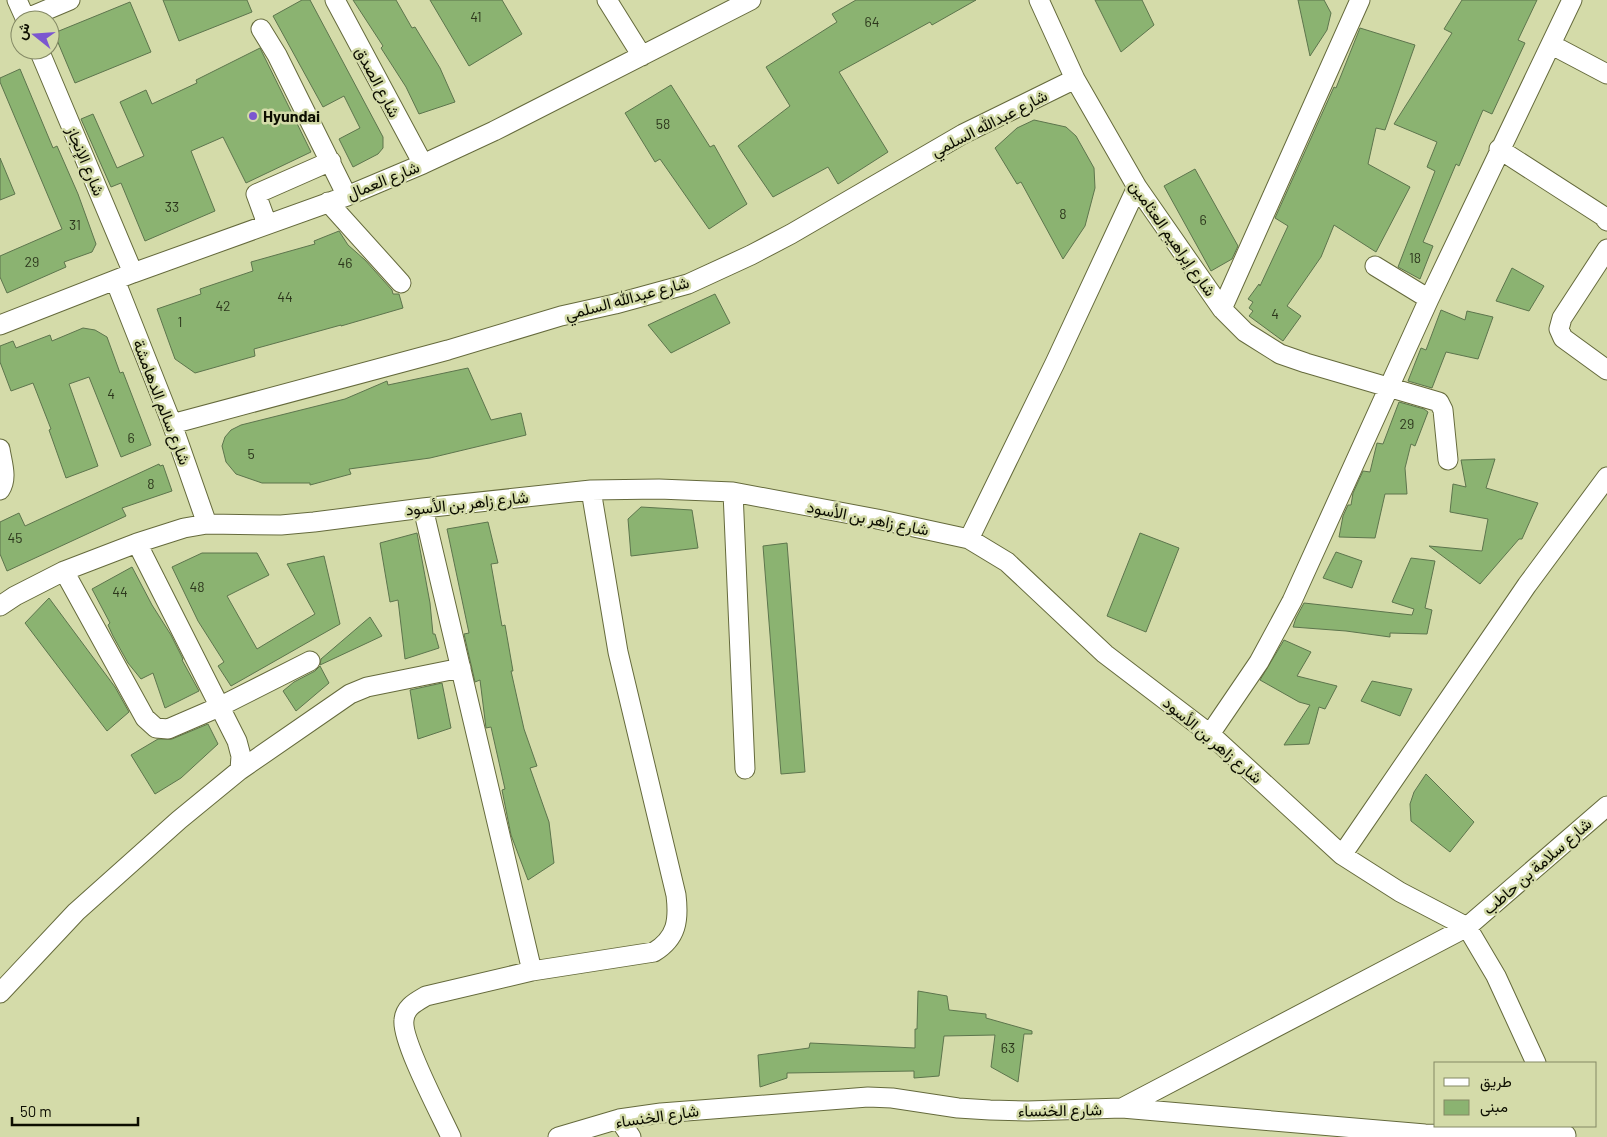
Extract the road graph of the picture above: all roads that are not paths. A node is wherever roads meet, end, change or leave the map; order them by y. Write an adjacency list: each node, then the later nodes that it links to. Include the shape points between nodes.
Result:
1 (70, 0): 8 (street)
2 (335, 0): 17 (street, شارع الصدق)
3 (607, 0): 11 (street)
4 (752, 0): 11 (street, شارع العمال)
5 (1039, 0): 14 (street, شارع إبراهيم العثامين)
6 (1360, 0): 29 (street)
7 (1572, 0): 10 (street)
8 (48, 10)
9 (261, 29): 16 (street)
10 (1552, 45): 13 (street); 15 (street)
11 (642, 56): 17 (street, شارع العمال)
12 (42, 60): 25 (street, شارع الإنجاز)
13 (1607, 74)
14 (1075, 79): 18 (street, شارع إبراهيم العثامين); 33 (street, شارع عبدالله السلمي, via 962,134 752,255 688,284)
15 (1499, 149): 21 (street); 28 (street)
16 (331, 161): 19 (street); 22 (street, via 256,194)
17 (422, 164): 19 (street, شارع العمال)
18 (1137, 187): 29 (street, شارع إبراهيم العثامين); 42 (street)
19 (347, 196): 20 (street, شارع العمال)
20 (328, 202): 22 (street, شارع العمال); 27 (street)
21 (1607, 221)
22 (267, 224): 25 (street, شارع العمال)
23 (1607, 249): 31 (street, via 1562,318 1559,329 1563,338)
24 (1375, 266): 28 (street)
25 (134, 273): 26 (street, شارع العمال)
26 (115, 280): 30 (street, شارع العمال); 33 (street, شارع سالم الدهامشة)
27 (401, 283)
28 (1429, 299): 32 (street)
29 (1222, 309): 32 (street, شارع إبراهيم العثامين, via 1245,332 1280,354)
30 (0, 325)
31 (1607, 370)
32 (1388, 388): 35 (street, شارع إبراهيم العثامين, via 1442,404); 49 (street, via 1292,601 1259,662)
33 (172, 424): 41 (street, شارع سالم الدهامشة)
34 (0, 449): 37 (street, via 5,478)
35 (1448, 460)
36 (1607, 477): 53 (street, via 1527,585)
37 (0, 490)
38 (591, 490): 39 (street, شارع زاهر بن الأسود, via 659,488); 40 (street, شارع زاهر بن الأسود); 55 (street, via 618,652 676,895 677,918 672,936 654,952)
39 (732, 492): 42 (street, شارع زاهر بن الأسود); 50 (street)
40 (423, 508): 41 (street, شارع زاهر بن الأسود, via 281,525); 47 (street)
41 (207, 524): 43 (street, شارع زاهر بن الأسود)
42 (969, 539): 49 (street, شارع زاهر بن الأسود, via 1007,562 1105,654)
43 (137, 543): 44 (street, شارع زاهر بن الأسود); 48 (street)
44 (64, 571): 45 (street, شارع زاهر بن الأسود); 48 (street, via 151,724 168,729)
45 (0, 606)
46 (310, 660): 48 (street)
47 (461, 668): 51 (street, via 367,687 350,694); 55 (street)
48 (219, 707): 51 (street, via 237,742)
49 (1210, 734): 53 (street, شارع زاهر بن الأسود)
50 (745, 769)
51 (240, 770): 56 (street, via 76,912)
52 (1607, 806): 54 (street, شارع سلامة بن حاطب)
53 (1342, 855): 54 (street, شارع زاهر بن الأسود, via 1400,892)
54 (1468, 927): 57 (street, via 1496,976); 58 (street, شارع سلامة بن حاطب)
55 (532, 971): 61 (street, via 426,996 412,1004 405,1013 403,1021 409,1046)
56 (0, 992)
57 (1536, 1062)
58 (1122, 1108): 59 (street, شارع الخنساء, via 990,1110 868,1097); 60 (street, شارع الخنساء, via 1425,1134 1496,1136)
59 (619, 1119): 62 (street, شارع الخنساء); 63 (street)
60 (1565, 1132)
61 (452, 1137)
62 (558, 1137)
63 (631, 1137)

